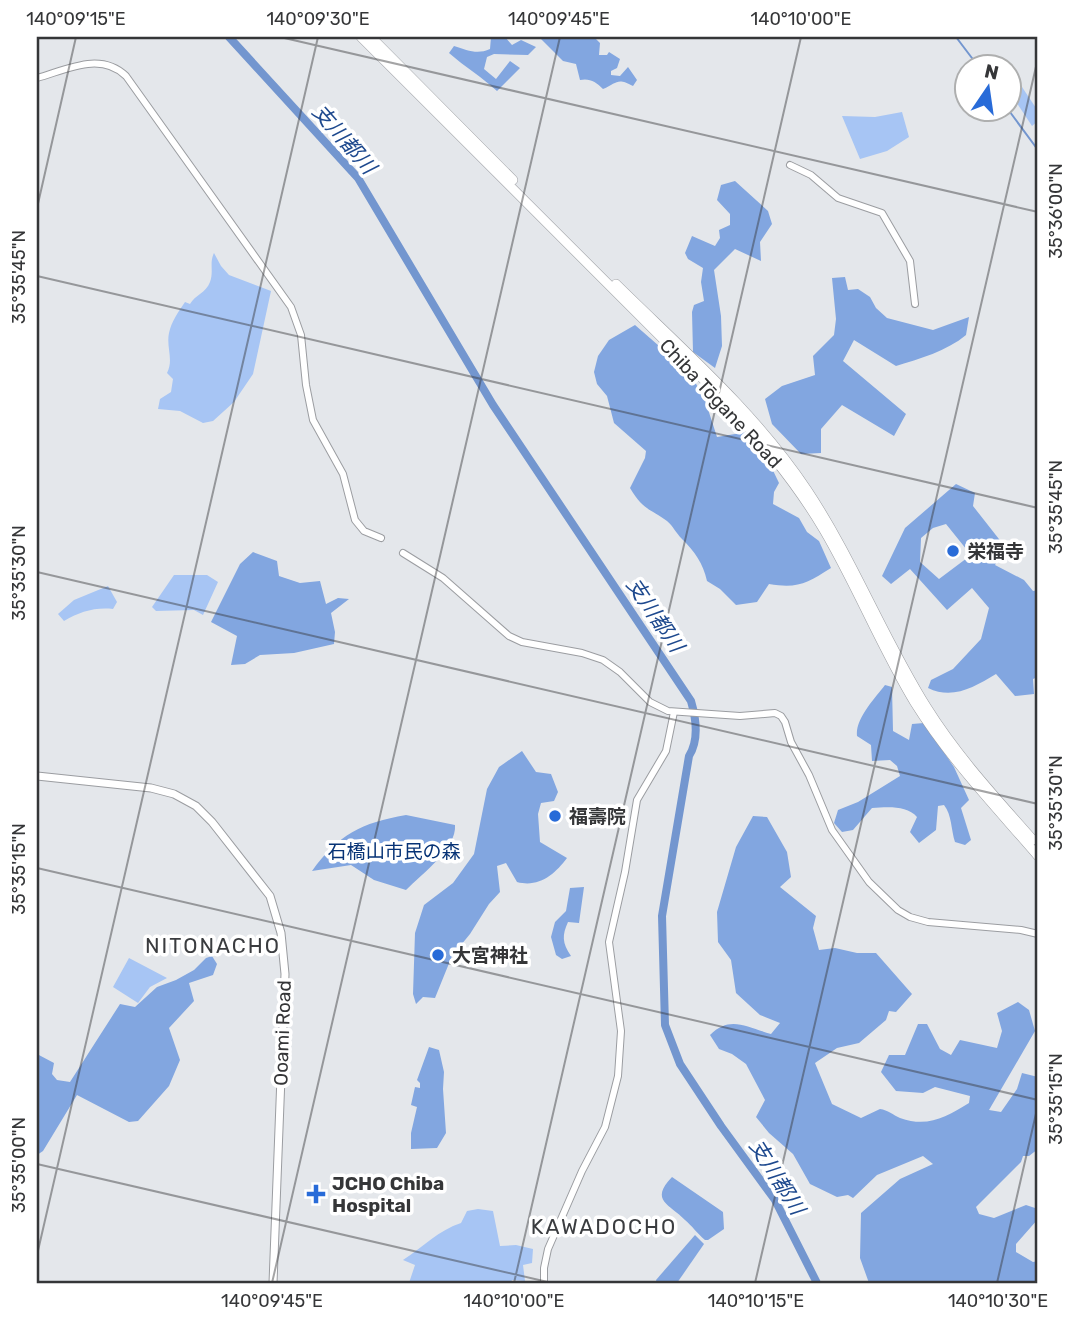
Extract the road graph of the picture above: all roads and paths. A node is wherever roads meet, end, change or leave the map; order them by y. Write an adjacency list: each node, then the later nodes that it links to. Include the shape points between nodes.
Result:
1 (359, 37): 13 (highway, Chiba Tōgane Road, via 716,392 771,453 825,532 887,654 934,732)
2 (371, 37): 5 (highway)
3 (380, 37): 5 (highway)
4 (37, 78): 8 (street, via 93,62 110,64 126,76 291,306 301,335 313,420 343,474 355,520 364,531)
5 (456, 122): 12 (highway, Chiba Tōgane Road, via 747,414 782,456 824,518 927,708)
6 (790, 165): 7 (street, via 811,175 838,198 882,213 910,261)
7 (915, 303)
8 (381, 538)
9 (403, 553): 10 (street, via 443,578 509,636 603,660 650,702)
10 (674, 712): 14 (street, via 775,713 782,717 832,830 874,887 902,914 928,922); 16 (street, via 666,751 637,800 609,942 621,1031 618,1076 605,1127 548,1249)
11 (37, 776): 15 (main road, Ooami Road, via 151,788 186,800 212,822 270,896 281,933 285,974)
12 (1038, 846)
13 (1038, 856)
14 (1038, 934)
15 (273, 1283)
16 (544, 1283)

